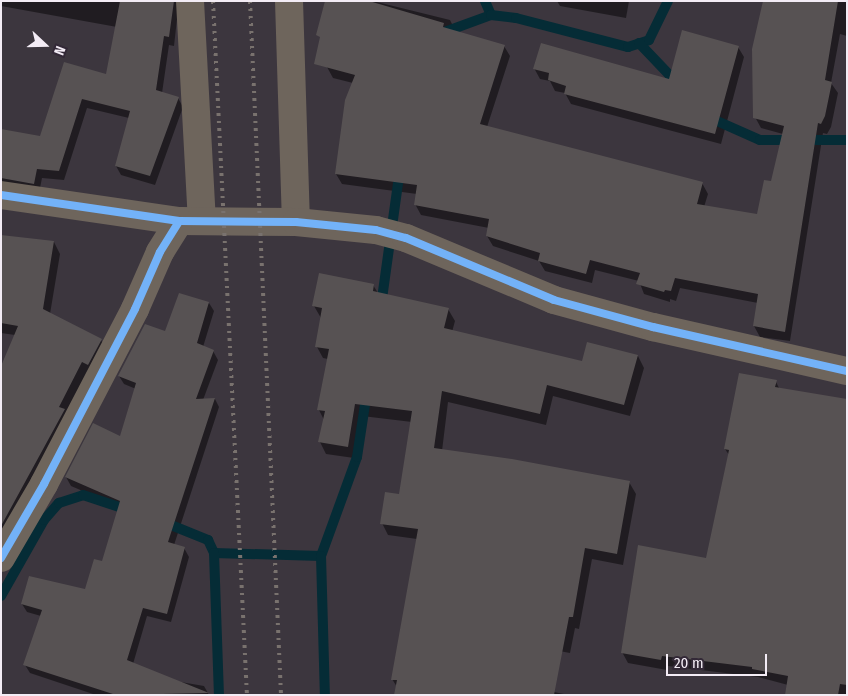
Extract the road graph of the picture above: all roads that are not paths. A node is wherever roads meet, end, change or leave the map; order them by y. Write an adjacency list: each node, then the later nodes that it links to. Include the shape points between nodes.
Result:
1 (190, 1): 4 (street)
2 (289, 1): 5 (street)
3 (1, 195): 4 (street)
4 (191, 221): 5 (street); 7 (street, via 160,252 135,309 44,484)
5 (296, 222): 6 (street, via 376,230 406,238 554,300 653,327)
6 (847, 371)
7 (1, 558)

